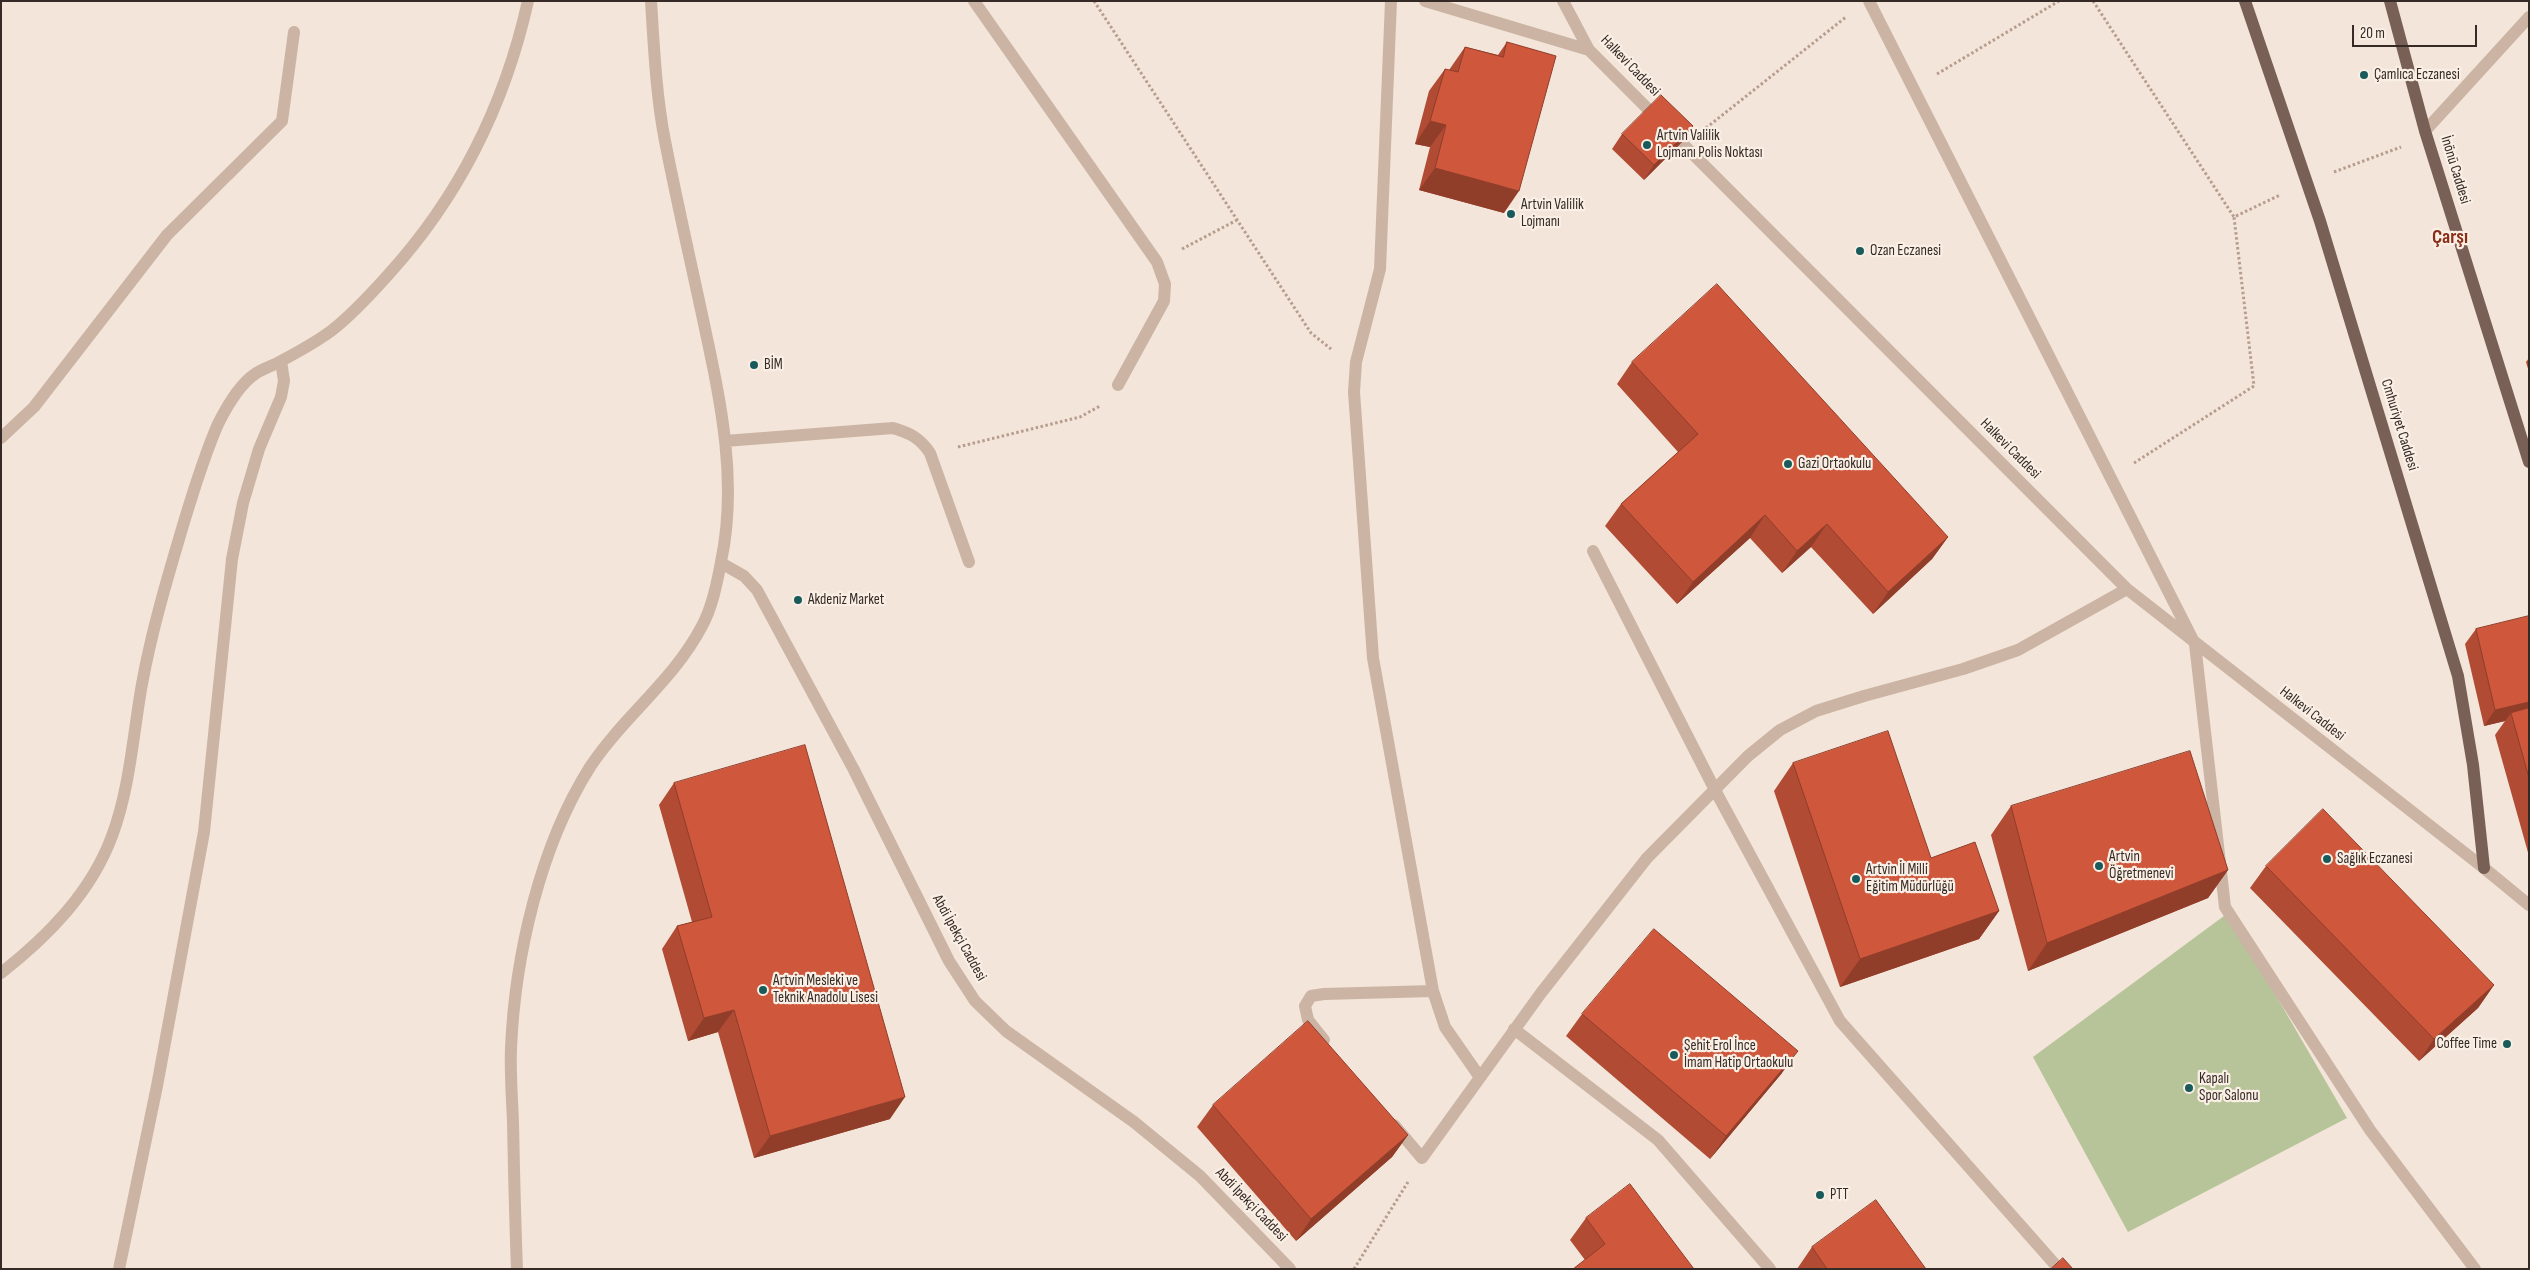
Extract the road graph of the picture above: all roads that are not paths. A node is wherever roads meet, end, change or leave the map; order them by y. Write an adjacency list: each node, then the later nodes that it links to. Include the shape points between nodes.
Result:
1 (528, 1): 14 (street, via 517,49 489,125 454,188 412,249 372,294 331,331)
2 (651, 1): 17 (street, via 664,137 720,400)
3 (974, 1): 15 (street, via 1157,262 1165,284 1164,301)
4 (1391, 1): 28 (street, via 1380,269 1356,362 1354,392 1373,658)
5 (1425, 1): 12 (street)
6 (1563, 1): 12 (street, Halkevi Caddesi)
7 (1869, 1): 23 (street)
8 (2245, 1): 25 (main road, Cmhuriyet Caddesi, via 2307,183 2458,676 2473,765)
9 (2390, 1): 13 (main road, İnönü Caddesi)
10 (2529, 17): 13 (street)
11 (294, 32): 16 (street, via 282,121 167,235 34,407)
12 (1589, 50): 22 (street, Halkevi Caddesi)
13 (2426, 134): 18 (main road, İnönü Caddesi)
14 (281, 361): 27 (street, via 254,374 220,421 207,450 160,600 142,682 127,778 112,836 94,872 65,915); 33 (street, via 284,381 281,396 259,449 243,503 232,559 204,832)
15 (1118, 384)
16 (1, 438)
17 (725, 441): 20 (street, via 893,428 908,432 922,440 930,453); 21 (street, via 729,471 727,526)
18 (2529, 462)
19 (1593, 551): 24 (street)
20 (969, 562)
21 (721, 563): 34 (street, via 703,625 684,656 612,738 590,768 568,808 533,906 517,988 511,1049); 35 (street, Abdi İpekçi Caddesi, via 744,576 756,590 854,770 949,961 975,1001 1006,1031 1134,1122 1200,1176)
22 (2127, 590): 23 (street, Halkevi Caddesi); 24 (street, via 2018,650 1816,711 1780,730 1748,756)
23 (2195, 644): 25 (street, Halkevi Caddesi); 38 (street, via 2225,907 2370,1130)
24 (1715, 790): 29 (street, via 1647,858); 37 (street, via 1840,1021)
25 (2484, 868): 26 (street, Halkevi Caddesi)
26 (2529, 905)
27 (1, 974)
28 (1433, 991): 30 (street, via 1312,996 1305,1006 1308,1020); 31 (street, via 1445,1027)
29 (1514, 1029): 31 (street); 36 (street, via 1658,1140)
30 (1333, 1051)
31 (1479, 1076): 32 (street, via 1422,1158)
32 (1384, 1112)
33 (119, 1269)
34 (517, 1269)
35 (1290, 1269)
36 (1770, 1269)
37 (2059, 1269)
38 (2475, 1269)

